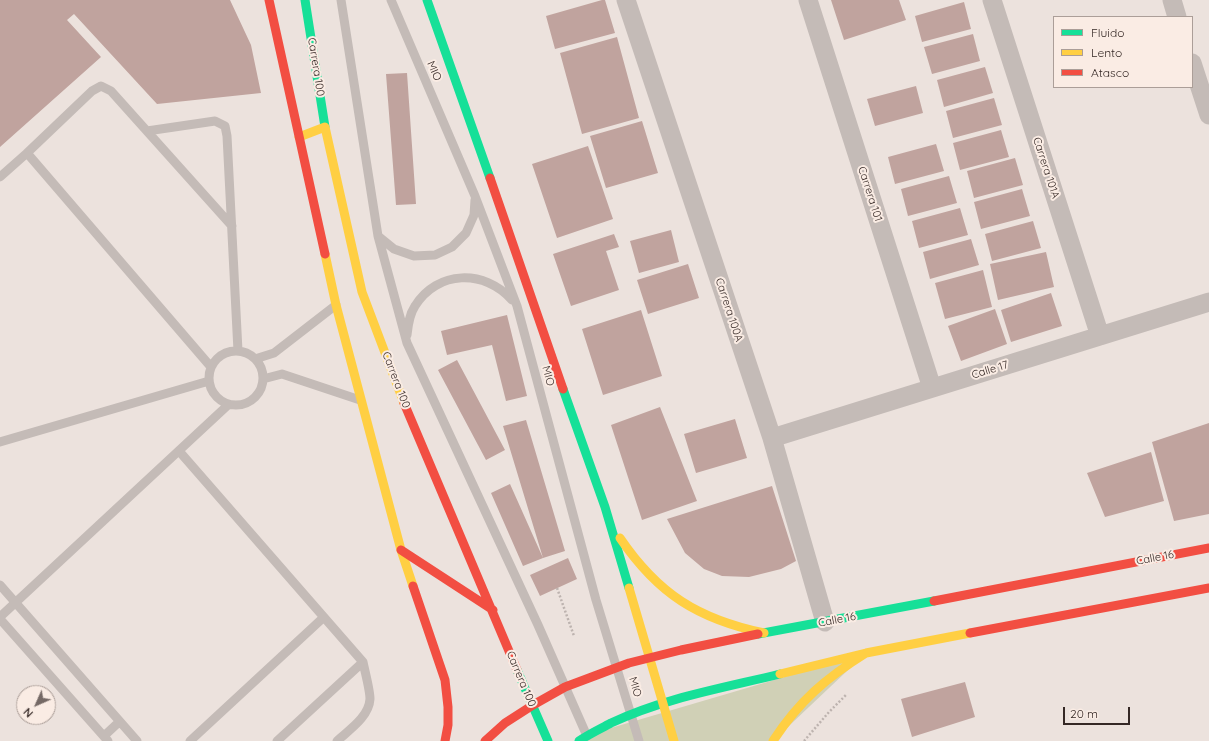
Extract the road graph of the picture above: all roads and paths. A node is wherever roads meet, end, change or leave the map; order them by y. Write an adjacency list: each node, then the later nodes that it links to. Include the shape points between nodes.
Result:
1 (269, 0): 15 (main road)
2 (305, 0): 13 (main road, Carrera 100)
3 (341, 0): 20 (lane)
4 (391, 0): 18 (lane, MIO)
5 (426, 0): 37 (main road)
6 (626, 0): 34 (street, Carrera 100A)
7 (808, 0): 31 (street, Carrera 101)
8 (992, 0): 24 (street, Carrera 101A)
9 (1172, 0): 10 (street)
10 (1177, 16)
11 (1193, 66): 12 (street)
12 (1209, 116)
13 (325, 128): 15 (main road); 44 (main road, Carrera 100, via 362,292 397,386)
14 (147, 131): 16 (lane, via 111,91 102,86 92,91); 19 (lane); 19 (lane, via 216,121 225,126 228,136)
15 (299, 137): 22 (main road)
16 (27, 153): 17 (lane); 28 (lane)
17 (0, 177)
18 (475, 196): 20 (lane, via 474,215 466,233 452,247 434,255 414,256 394,249); 23 (lane, MIO)
19 (232, 226): 26 (lane)
20 (378, 236): 25 (lane)
21 (1209, 302): 24 (street, Calle 17)
22 (336, 305): 27 (lane, via 274,353); 32 (main road)
23 (517, 306): 25 (lane, via 506,293 492,283 476,278 459,278 443,282 427,292 415,306 408,324); 53 (lane, MIO)
24 (1100, 336): 31 (street, Calle 17)
25 (407, 343): 54 (lane)
26 (238, 351): 27 (lane); 28 (lane, via 227,352 217,358)
27 (255, 359): 29 (lane, via 260,365)
28 (211, 367): 30 (lane)
29 (263, 379): 32 (lane, via 282,374); 33 (lane, via 255,397 247,403)
30 (209, 381): 33 (lane, via 214,394); 35 (lane)
31 (932, 388): 34 (street, Calle 17)
32 (361, 400): 39 (main road)
33 (228, 405): 36 (lane)
34 (772, 438): 47 (street, Carrera 100A)
35 (0, 442)
36 (179, 451): 43 (lane); 45 (lane)
37 (605, 507): 48 (main road, via 624,545 662,588 685,605 710,618 736,628); 51 (main road)
38 (1209, 548): 47 (main road, Calle 16)
39 (401, 550): 44 (main road); 66 (main road, via 445,680 448,707)
40 (0, 585): 43 (lane)
41 (557, 588): 49 (path)
42 (1209, 588): 50 (main road)
43 (16, 603): 46 (lane); 59 (lane)
44 (493, 610): 57 (main road, Carrera 100)
45 (324, 617): 52 (lane); 63 (lane)
46 (0, 618): 61 (lane)
47 (825, 622): 48 (main road, Calle 16)
48 (764, 633): 51 (main road, Calle 16)
49 (574, 636)
50 (866, 653): 56 (main road); 72 (main road, via 841,668 808,696)
51 (649, 658): 53 (main road, Calle 16); 56 (main road)
52 (363, 662): 64 (lane); 65 (lane, via 370,699 367,710)
53 (616, 667): 54 (main road, Calle 16); 58 (lane, MIO)
54 (565, 687): 57 (main road, Calle 16); 60 (lane)
55 (850, 692): 73 (path)
56 (663, 704): 58 (main road); 71 (main road)
57 (533, 705): 67 (main road, Calle 16, via 505,723); 68 (main road, Carrera 100)
58 (631, 714): 60 (main road); 70 (lane, MIO)
59 (120, 722): 61 (lane); 62 (lane)
60 (588, 738): 69 (main road)
61 (106, 739)
62 (136, 741)
63 (190, 741)
64 (278, 741)
65 (337, 741)
66 (445, 741)
67 (484, 741)
68 (548, 741)
69 (579, 741)
70 (639, 741)
71 (674, 741)
72 (772, 741)
73 (804, 741)

